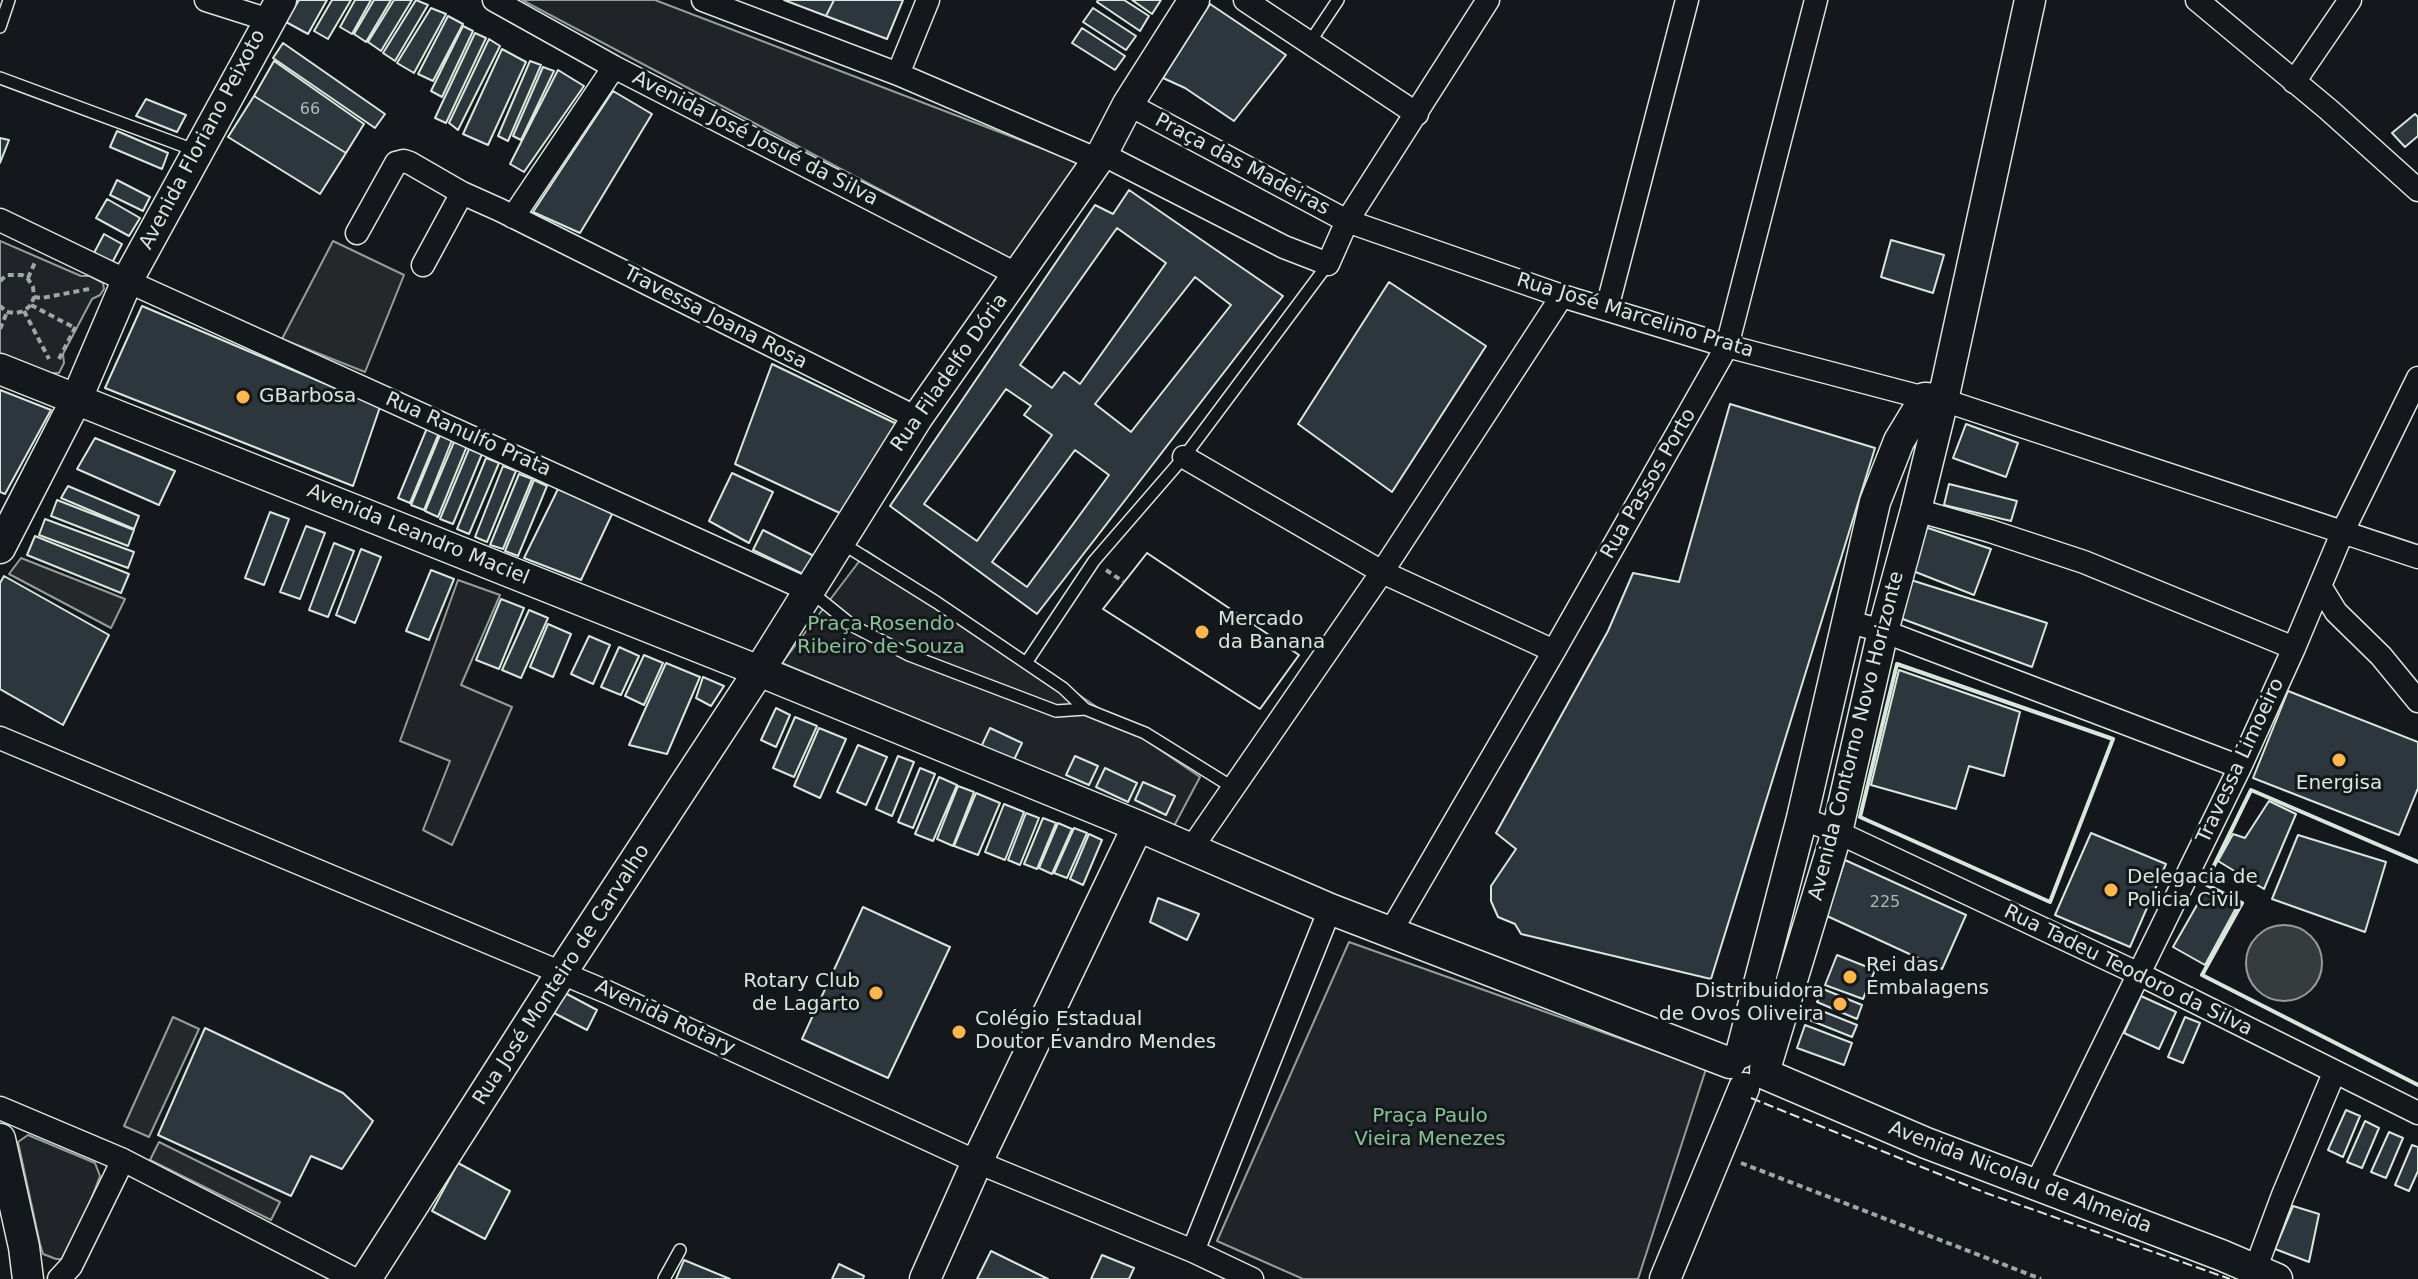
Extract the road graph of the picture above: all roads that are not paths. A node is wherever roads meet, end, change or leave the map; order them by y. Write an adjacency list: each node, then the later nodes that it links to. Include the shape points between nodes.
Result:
1 (9, 0): 16 (lane)
2 (206, 0): 15 (street)
3 (494, 0): 18 (street, Avenida José Josué da Silva)
4 (703, 0): 19 (street)
5 (928, 0): 19 (street)
6 (1194, 0): 22 (main road, Rua Filadelfo Dória)
7 (1245, 0): 17 (street)
8 (1338, 0): 17 (lane)
9 (1488, 0): 23 (street)
10 (1687, 0): 37 (street)
11 (1816, 0): 38 (street, Rua Passos Porto)
12 (2030, 0): 42 (main road)
13 (2197, 0): 21 (street)
14 (2350, 0): 21 (street)
15 (275, 10): 24 (main road, Avenida Floriano Peixoto)
16 (0, 27)
17 (1310, 42): 23 (street)
18 (614, 67): 28 (street); 34 (street, Avenida José Josué da Silva)
19 (898, 74): 25 (street)
20 (0, 78): 24 (lane)
21 (2294, 82): 26 (street)
22 (1128, 104): 25 (main road, Rua Filadelfo Dória); 30 (street, Praça das Madeiras)
23 (1417, 114): 30 (street)
24 (197, 151): 35 (main road, Avenida Floriano Peixoto)
25 (1099, 157): 32 (street); 34 (main road, Rua Filadelfo Dória)
26 (2418, 190)
27 (462, 193): 28 (street, Travessa Joana Rosa); 31 (street, Travessa Joana Rosa, via 399,162); 33 (street)
28 (513, 217): 43 (street, Travessa Joana Rosa)
29 (0, 220): 35 (street, Rua Ranulfo Prata)
30 (1347, 221): 32 (street, Praça das Madeiras); 36 (street, Rua José Marcelino Prata)
31 (357, 233)
32 (1328, 264): 44 (lane)
33 (423, 265)
34 (1018, 275): 43 (main road, Rua Filadelfo Dória)
35 (127, 281): 41 (main road, Avenida Floriano Peixoto); 52 (street, Rua Ranulfo Prata)
36 (1562, 296): 37 (street, Rua José Marcelino Prata); 50 (street)
37 (1607, 308): 38 (street, Rua José Marcelino Prata)
38 (1727, 346): 42 (street, Rua José Marcelino Prata); 56 (street, Rua Passos Porto)
39 (0, 369): 41 (main road, Avenida Leandro Maciel)
40 (2418, 378): 46 (street, Travessa Limoeiro)
41 (77, 398): 48 (main road, Avenida Floriano Peixoto); 58 (main road, Avenida Leandro Maciel)
42 (1934, 399): 45 (main road, Avenida Contorno Novo Horizonte); 46 (street, Rua José Marcelino Prata); 53 (main road, Avenida Contorno Novo Horizonte, via 1899,441 1875,502)
43 (917, 418): 47 (main road, Rua Filadelfo Dória)
44 (1184, 457): 50 (street); 57 (lane, via 1094,561)
45 (1916, 510): 54 (main road, Avenida Contorno Novo Horizonte); 55 (street, via 2084,562)
46 (2343, 531): 49 (street, Rua José Marcelino Prata); 51 (street, Travessa Limoeiro)
47 (839, 541): 52 (main road, Rua Filadelfo Dória); 57 (lane)
48 (0, 548)
49 (2418, 557)
50 (1382, 572): 56 (street); 63 (street)
51 (2320, 586): 55 (street, Travessa Limoeiro); 59 (street, via 2336,612)
52 (808, 590): 58 (main road); 60 (lane, via 853,626 909,655 1056,711)
53 (1846, 621): 54 (street); 64 (main road, Avenida Contorno Novo Horizonte)
54 (1883, 631): 62 (street); 66 (main road, Avenida Contorno Novo Horizonte)
55 (2294, 648): 62 (street, Travessa Limoeiro)
56 (1554, 651): 69 (street, Rua Passos Porto)
57 (1026, 663): 60 (lane)
58 (759, 671): 65 (main road); 70 (main road, Rua José Monteiro de Carvalho)
59 (2418, 701)
60 (1085, 709): 63 (lane, via 1145,733)
61 (0, 738): 70 (street, Avenida Rotary)
62 (2240, 767): 71 (street, Travessa Limoeiro)
63 (1232, 787): 67 (street)
64 (1802, 818): 66 (street, Rua Tadeu Teodoro da Silva); 72 (main road, Avenida Contorno Novo Horizonte)
65 (1138, 826): 67 (main road); 78 (main road)
66 (1837, 832): 71 (street, Rua Tadeu Teodoro da Silva); 72 (main road, Avenida Contorno Novo Horizonte)
67 (1191, 849): 68 (main road)
68 (1330, 909): 69 (main road); 81 (street)
69 (1391, 931): 72 (main road)
70 (562, 972): 78 (street, Avenida Rotary); 86 (main road, Rua José Monteiro de Carvalho)
71 (2139, 974): 73 (street, Rua Tadeu Teodoro da Silva); 79 (street, Travessa Limoeiro)
72 (1749, 1069): 79 (main road, Avenida Nicolau de Almeida); 90 (main road)
73 (2334, 1073): 75 (street, Rua Tadeu Teodoro da Silva); 82 (street, via 2283,1195)
74 (0, 1108): 77 (street)
75 (2418, 1113)
76 (0, 1139): 83 (main road)
77 (123, 1160): 84 (street, via 71,1266); 85 (street)
78 (977, 1162): 81 (street, Avenida Rotary); 88 (main road)
79 (2036, 1184): 82 (main road, Avenida Nicolau de Almeida)
80 (680, 1250): 87 (lane)
81 (1193, 1251): 89 (street)
82 (2266, 1275)
83 (28, 1279)
84 (59, 1279)
85 (354, 1279)
86 (366, 1279)
87 (664, 1279)
88 (925, 1279)
89 (1252, 1279)
90 (1665, 1279)

